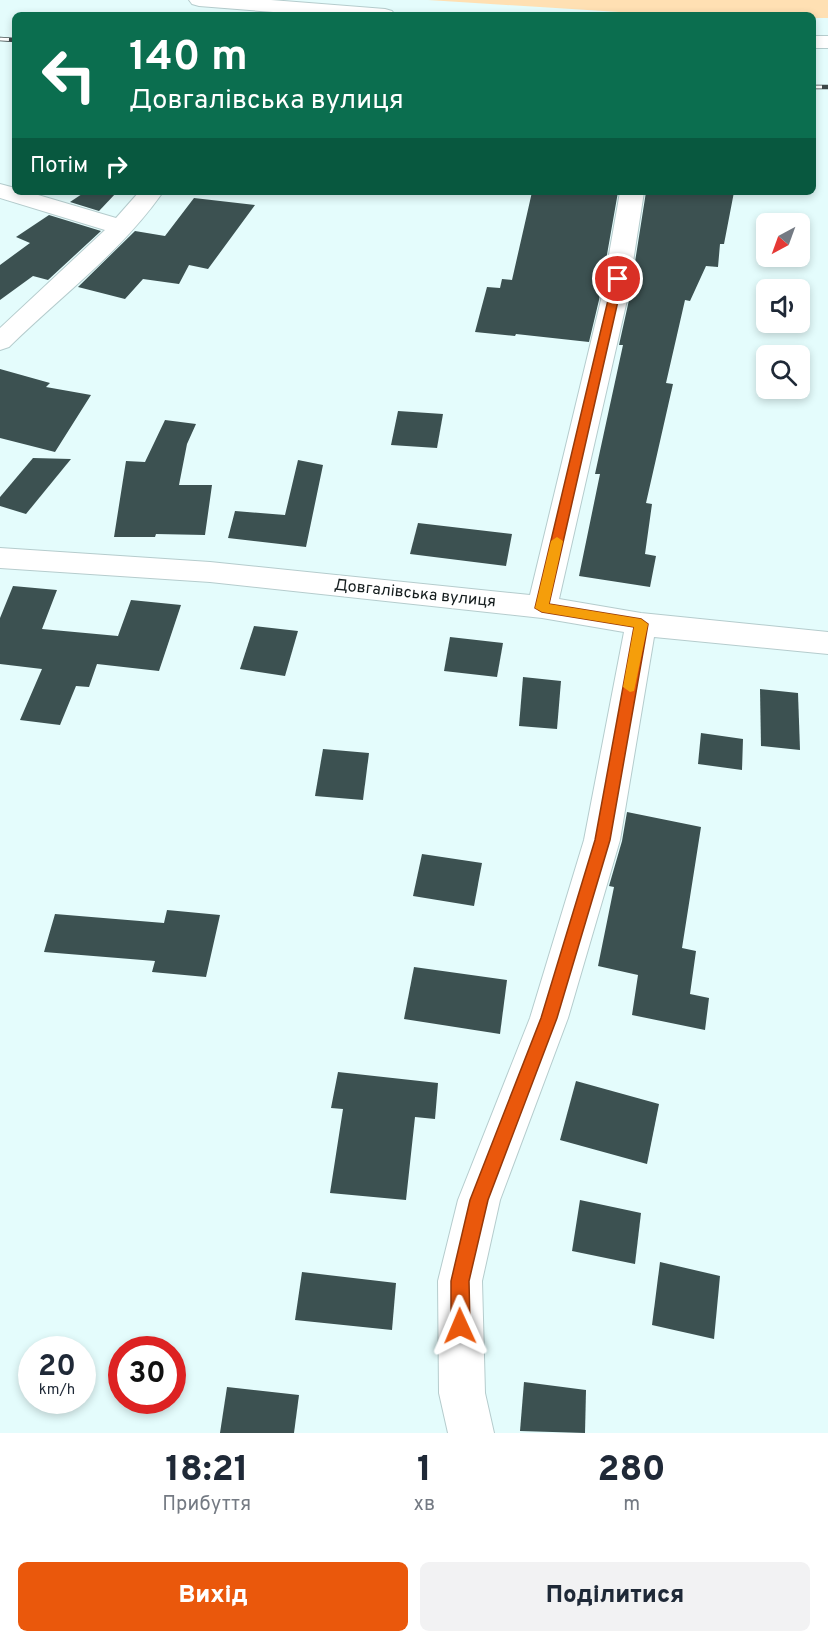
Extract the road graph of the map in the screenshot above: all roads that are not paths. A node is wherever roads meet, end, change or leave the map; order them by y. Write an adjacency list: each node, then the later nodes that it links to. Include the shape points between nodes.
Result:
1 (199, 0): 2 (street)
2 (348, 12)
3 (13, 195): 6 (street)
4 (148, 195): 6 (street)
5 (632, 195): 9 (street, via 614,300)
6 (120, 227): 7 (street)
7 (0, 342)
8 (0, 558): 9 (street, Довгалівська вулиця, via 210,572)
9 (542, 608): 10 (street, Довгалівська вулиця)
10 (641, 624): 11 (street, Довгалівська вулиця); 12 (street, via 602,840 549,1018 479,1200 460,1281 462,1393)
11 (828, 643)
12 (471, 1433)

